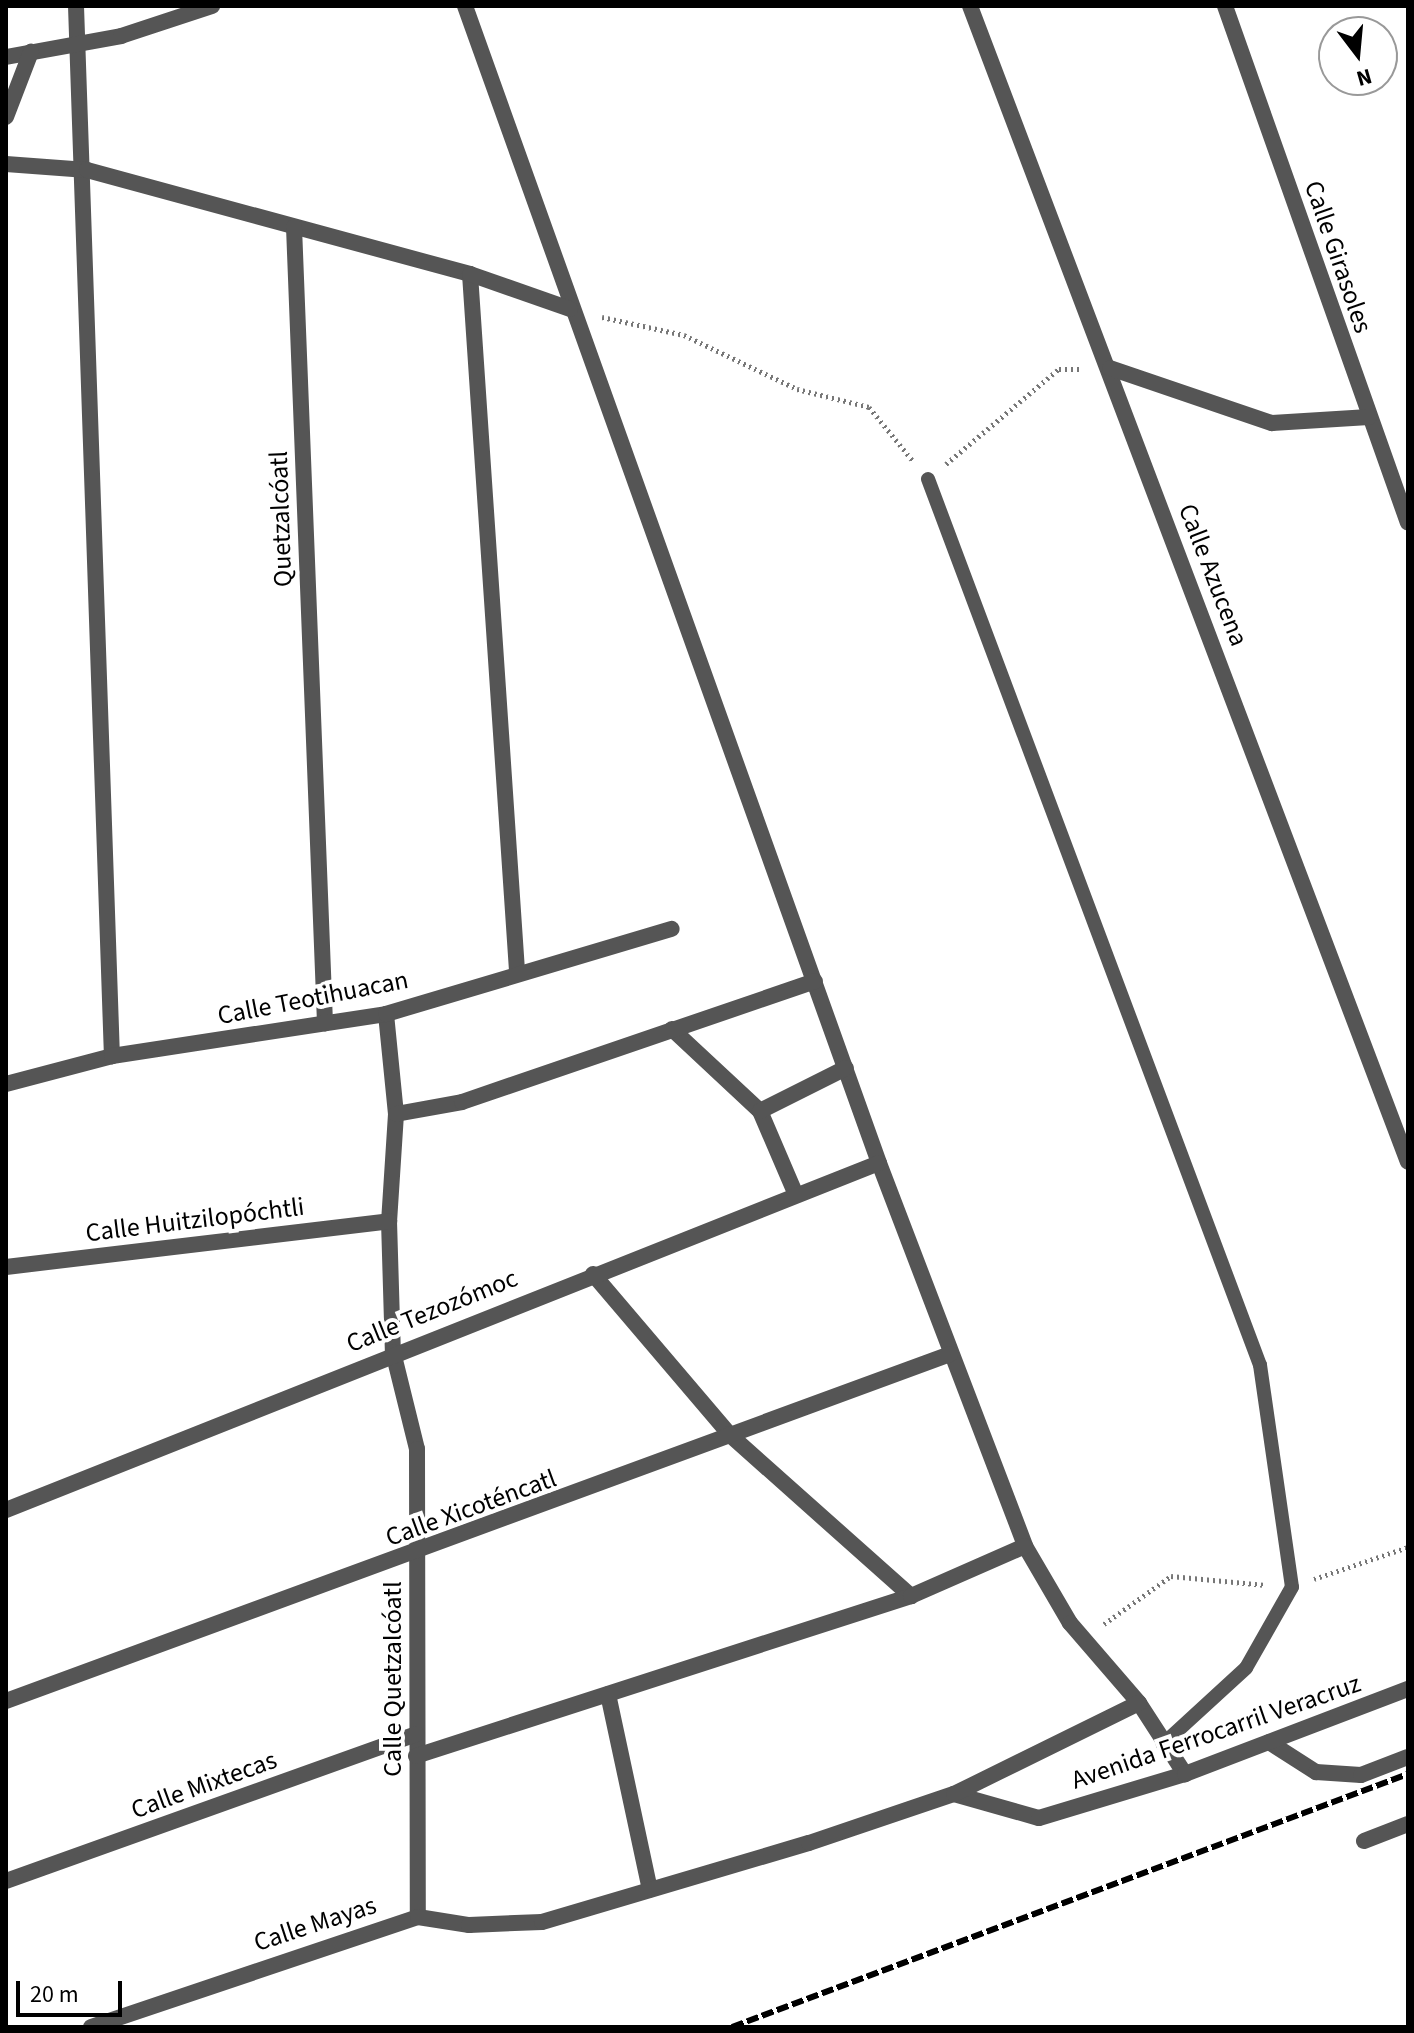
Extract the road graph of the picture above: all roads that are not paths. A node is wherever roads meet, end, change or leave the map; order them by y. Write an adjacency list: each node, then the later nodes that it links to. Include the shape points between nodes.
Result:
1 (76, 6): 6 (street)
2 (212, 6): 6 (street, via 121,36)
3 (465, 6): 14 (street)
4 (970, 6): 15 (street, Calle Azucena)
5 (1225, 6): 16 (street, Calle Girasoles)
6 (72, 42): 7 (street); 11 (street)
7 (31, 52): 8 (street); 9 (street)
8 (6, 57)
9 (6, 117)
10 (6, 164): 11 (street)
11 (87, 170): 12 (street); 25 (street)
12 (294, 227): 13 (street, via 378,244); 23 (street, Quetzalcóatl)
13 (470, 274): 14 (street); 20 (street)
14 (570, 309): 21 (street)
15 (1110, 368): 16 (street, via 1272,423); 30 (street, Calle Azucena)
16 (1369, 417): 18 (street, Calle Girasoles)
17 (928, 479): 49 (lane, via 1260,1365 1292,1587 1246,1668)
18 (1408, 523)
19 (672, 929): 20 (street, Calle Teotihuacan)
20 (517, 971): 22 (street, Calle Teotihuacan)
21 (815, 981): 24 (street); 26 (street)
22 (386, 1014): 23 (street, Calle Teotihuacan); 29 (street, Calle Quetzalcóatl)
23 (325, 1023): 25 (street, Calle Teotihuacan)
24 (672, 1029): 28 (street); 29 (street, via 462,1102)
25 (112, 1056): 27 (street, Calle Teotihuacan)
26 (846, 1068): 28 (street); 31 (street)
27 (6, 1084)
28 (760, 1111): 32 (street)
29 (396, 1114): 33 (street, Calle Quetzalcóatl)
30 (1408, 1162)
31 (879, 1163): 32 (street, Calle Tezozómoc); 37 (street)
32 (796, 1195): 35 (street, Calle Tezozómoc)
33 (389, 1221): 34 (street, Calle Huitzilopóchtli); 36 (street, Calle Quetzalcóatl)
34 (6, 1267)
35 (593, 1274): 36 (street, Calle Tezozómoc); 38 (street)
36 (393, 1352): 39 (street, Calle Tezozómoc); 41 (street, Calle Quetzalcóatl, via 417,1449)
37 (950, 1354): 38 (street, Calle Xicoténcatl); 40 (street)
38 (729, 1434): 41 (street, Calle Xicoténcatl); 42 (street)
39 (6, 1510)
40 (1025, 1546): 42 (street); 46 (street, via 1082,1639)
41 (417, 1554): 45 (street, Calle Xicoténcatl); 47 (street, Calle Quetzalcóatl)
42 (911, 1596): 44 (street)
43 (1408, 1689): 48 (street, Avenida Ferrocarril Veracruz)
44 (608, 1694): 50 (street); 57 (street)
45 (6, 1701)
46 (1139, 1703): 49 (street); 53 (street)
47 (417, 1734): 50 (street, Calle Quetzalcóatl); 56 (street, Calle Mixtecas)
48 (1269, 1742): 51 (street, via 1316,1772 1361,1775); 52 (street, Avenida Ferrocarril Veracruz)
49 (1163, 1744): 52 (street)
50 (416, 1756): 58 (street, Calle Quetzalcóatl)
51 (1408, 1757)
52 (1185, 1774): 53 (street, Avenida Ferrocarril Veracruz, via 1039,1818)
53 (954, 1794): 57 (street)
54 (1408, 1824): 55 (street)
55 (1364, 1841)
56 (6, 1881)
57 (650, 1890): 58 (street, via 542,1922 469,1925)
58 (418, 1917): 59 (street, Calle Mayas)
59 (91, 2027)

